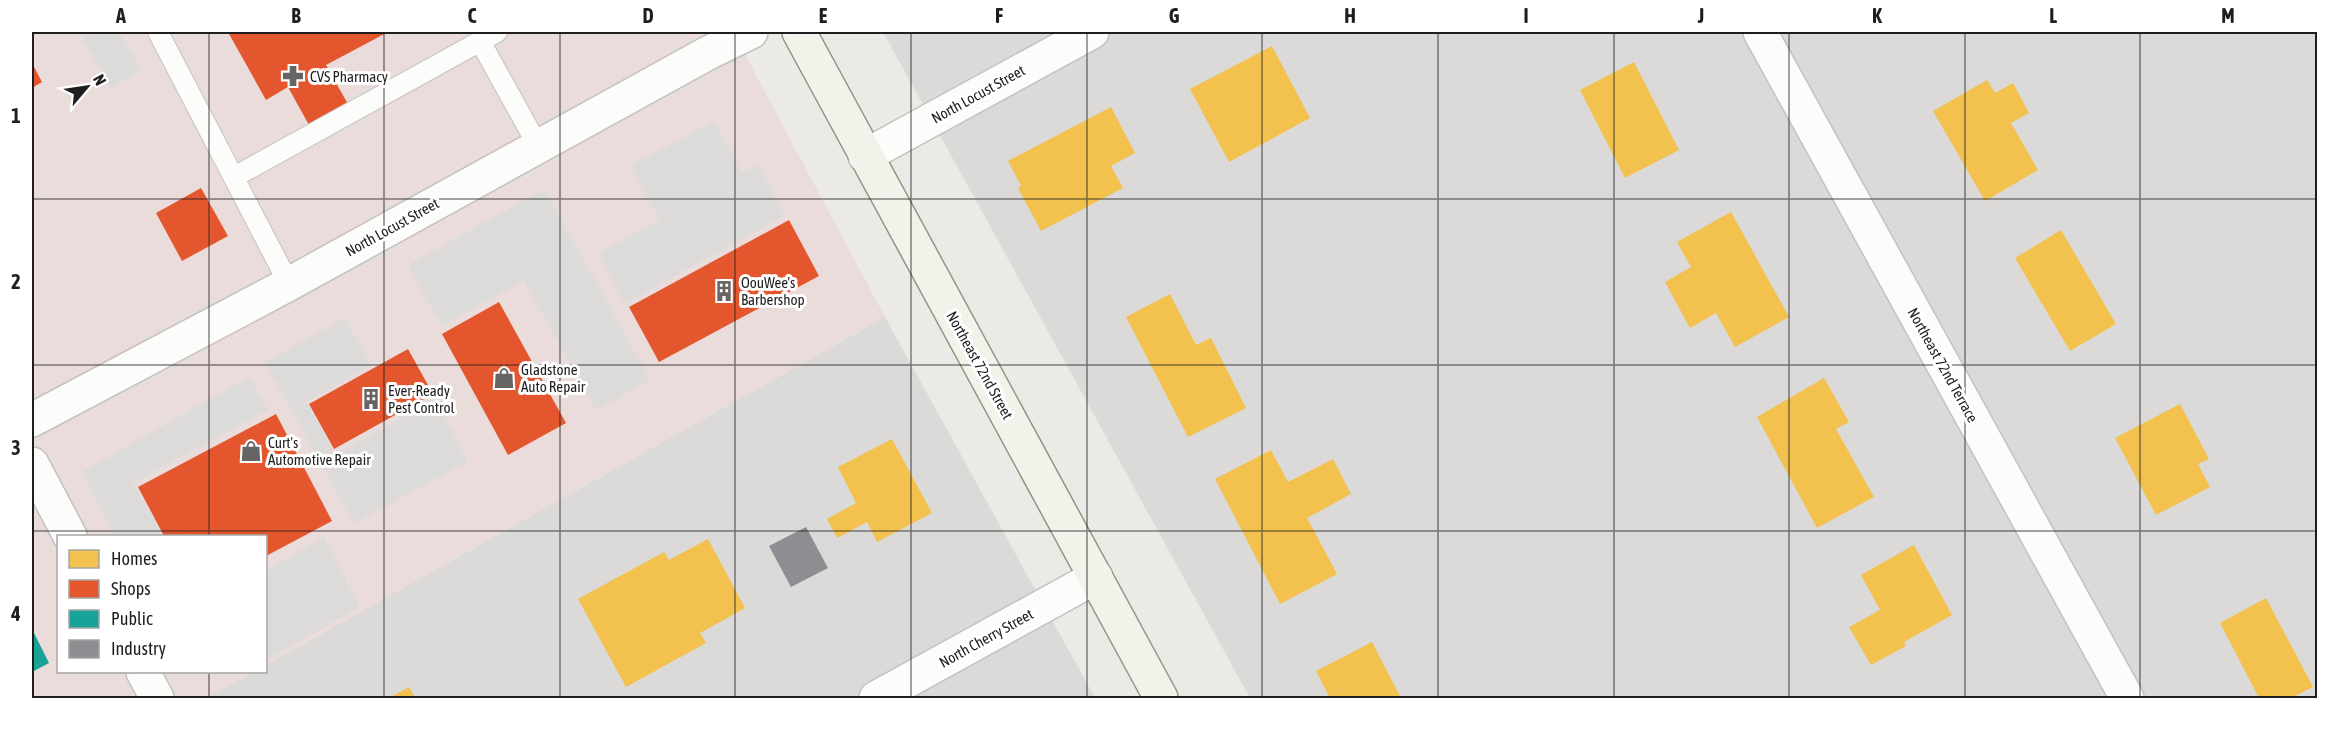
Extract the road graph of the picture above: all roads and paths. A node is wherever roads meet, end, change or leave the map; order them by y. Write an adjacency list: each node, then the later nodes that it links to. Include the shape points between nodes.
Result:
1 (158, 32): 9 (lane)
2 (751, 32): 7 (street, North Locust Street)
3 (799, 32): 8 (main road, Northeast 72nd Street)
4 (1092, 32): 8 (street, North Locust Street)
5 (1760, 32): 19 (street, Northeast 72nd Terrace)
6 (489, 36): 7 (lane); 9 (lane)
7 (538, 146): 10 (street, North Locust Street)
8 (865, 156): 14 (main road, Northeast 72nd Street)
9 (234, 177): 10 (lane)
10 (290, 284): 11 (street, North Locust Street)
11 (32, 420)
12 (32, 464): 13 (street)
13 (69, 535)
14 (1096, 577): 17 (street, North Cherry Street); 18 (main road, Northeast 72nd Street)
15 (144, 673): 16 (street)
16 (157, 699)
17 (876, 699)
18 (1161, 699)
19 (2127, 699)

